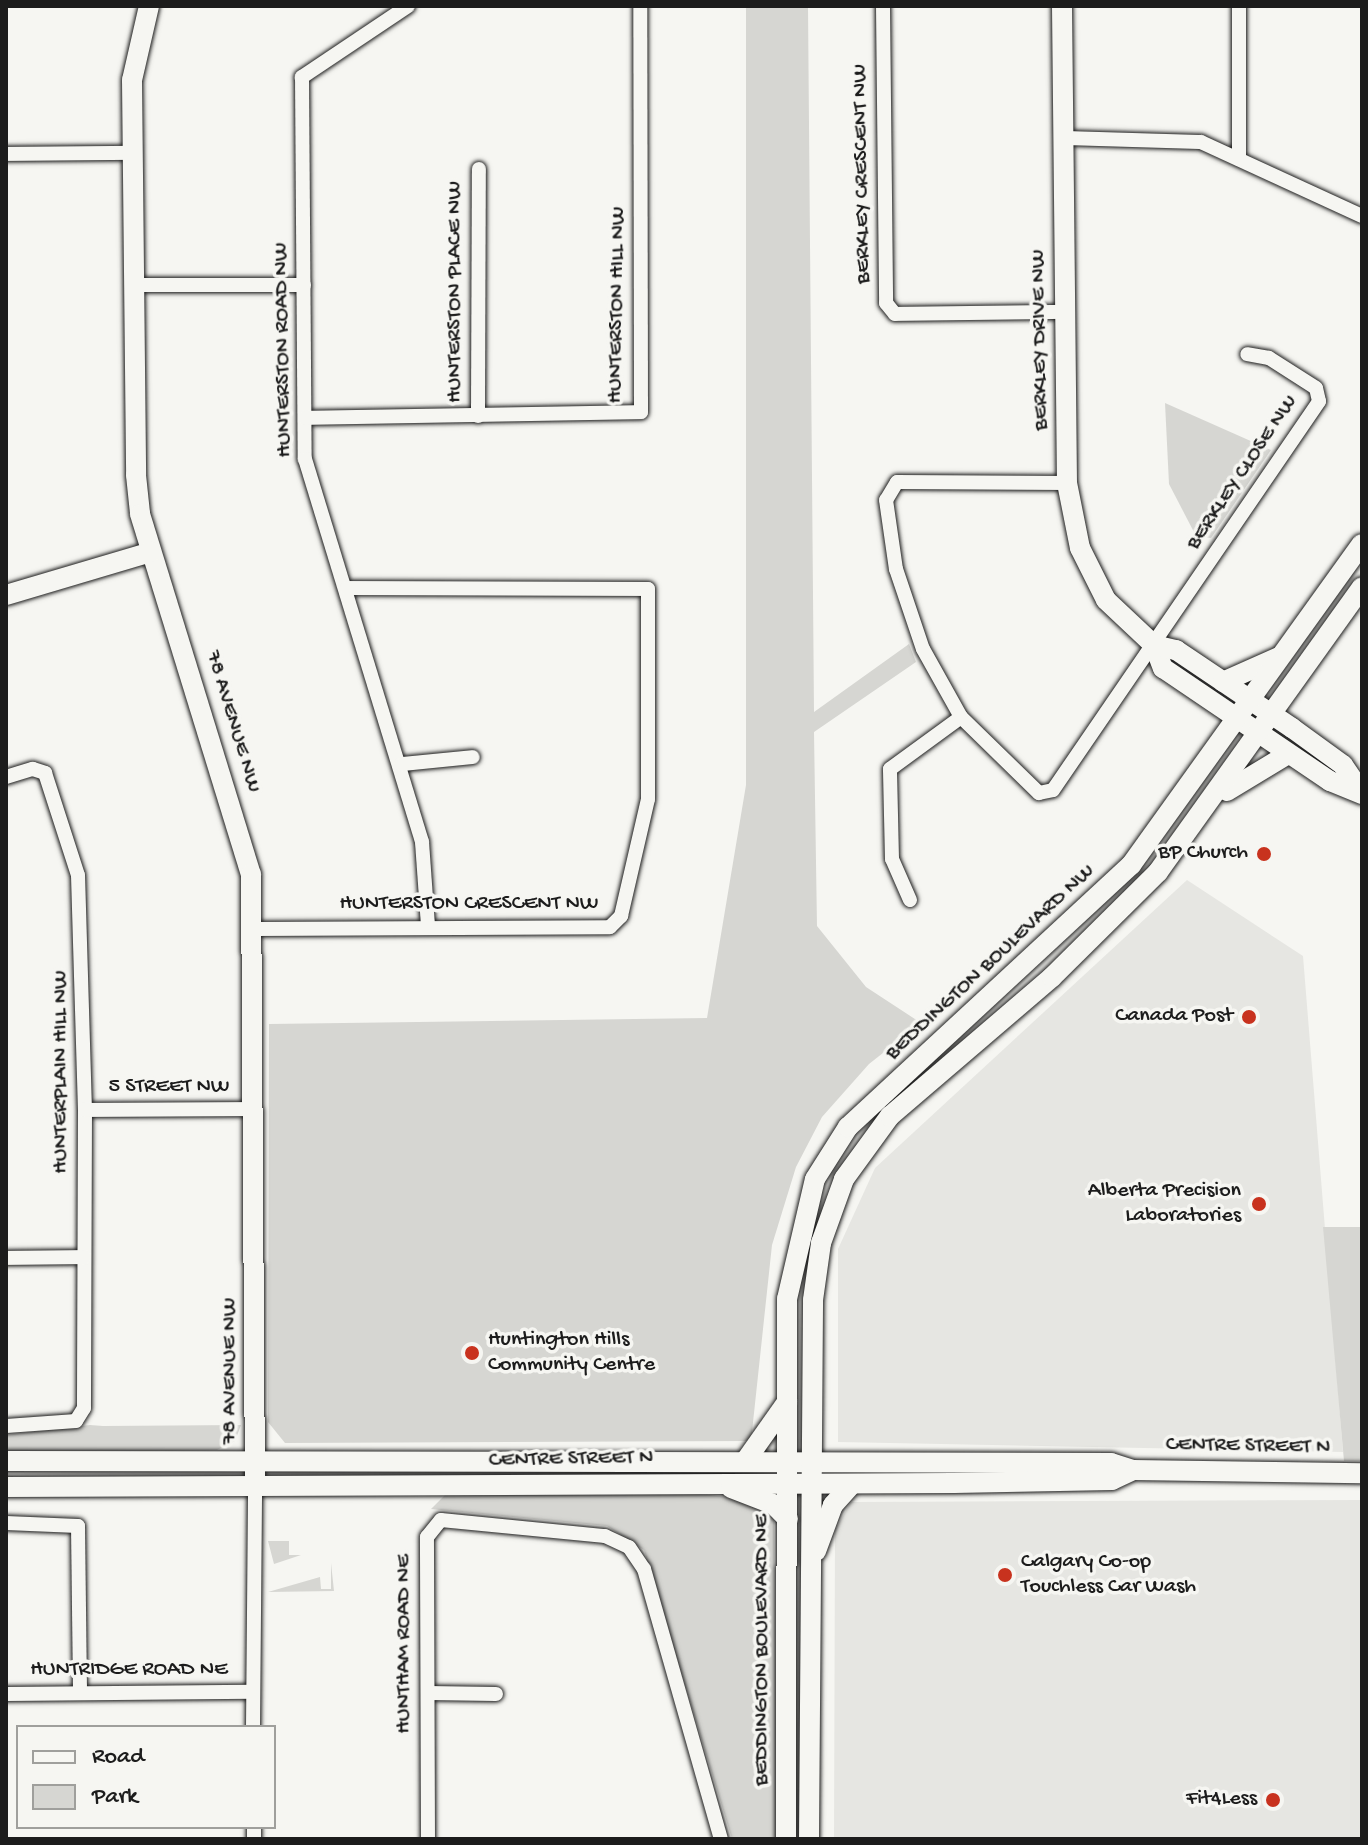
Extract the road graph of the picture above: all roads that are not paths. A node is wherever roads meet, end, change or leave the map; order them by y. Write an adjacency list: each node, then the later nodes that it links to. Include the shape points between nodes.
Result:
1 (149, 6): 8 (main road, 78 AVENUE NW, via 133,58)
2 (408, 6): 14 (street, HUNTERSTON ROAD NW, via 302,77)
3 (640, 6): 17 (street, HUNTERSTON HILL NW, via 641,412)
4 (883, 6): 15 (street, BERKLEY CRESCENT NW, via 886,303 895,314)
5 (1062, 6): 7 (main road, BERKLEY DRIVE NW)
6 (1239, 6): 10 (street)
7 (1064, 138): 10 (street, via 1201,142); 15 (main road, BERKLEY DRIVE NW)
8 (132, 153): 9 (street); 13 (main road, 78 AVENUE NW)
9 (6, 154)
10 (1239, 159): 12 (street)
11 (479, 169): 17 (street, HUNTERSTON PLACE NW)
12 (1362, 216)
13 (133, 285): 14 (street); 21 (main road, 78 AVENUE NW, via 136,475)
14 (304, 285): 18 (street, HUNTERSTON ROAD NW)
15 (1064, 312): 19 (main road, BERKLEY DRIVE NW)
16 (1247, 354): 25 (street, BERKLEY CLOSE NW, via 1269,358 1316,388 1319,401)
17 (478, 416): 18 (street, HUNTERSTON HILL NW)
18 (305, 418): 23 (street, HUNTERSTON ROAD NW, via 305,459)
19 (1067, 483): 25 (main road, BERKLEY DRIVE NW, via 1093,577 1106,600); 29 (street, via 888,488 896,569 923,649)
20 (1362, 544): 26 (main road, BEDDINGTON BOULEVARD NW)
21 (151, 552): 24 (main road); 41 (main road, 78 AVENUE NW, via 218,748 251,874)
22 (1362, 587): 30 (main road, BEDDINGTON BOULEVARD NW)
23 (347, 588): 35 (street, HUNTERSTON ROAD NW); 40 (street, HUNTERSTON CRESCENT NW, via 648,589 648,799 621,916 610,927)
24 (6, 595)
25 (1154, 645): 27 (main road, BERKLEY DRIVE NW, via 1176,650); 29 (street, BERKLEY CLOSE NW, via 1053,790 1039,793); 31 (main road, BERKLEY DRIVE NW, via 1163,668)
26 (1286, 653): 27 (main road); 28 (main road, BEDDINGTON BOULEVARD NW)
27 (1223, 682): 28 (main road, BERKLEY DRIVE NW)
28 (1251, 700): 30 (main road, BERKLEY DRIVE NW); 31 (main road, BEDDINGTON BOULEVARD NW)
29 (961, 717): 39 (street, via 890,769 892,859)
30 (1275, 717): 32 (main road, BEDDINGTON BOULEVARD NW); 37 (main road, BERKLEY DRIVE NW, via 1343,765)
31 (1239, 718): 32 (main road, BERKLEY DRIVE NW); 46 (main road, BEDDINGTON BOULEVARD NW, via 1131,865 848,1127 815,1179 793,1249)
32 (1263, 735): 33 (main road, BERKLEY DRIVE NW); 38 (main road, BEDDINGTON BOULEVARD NW)
33 (1288, 754): 37 (main road, BERKLEY DRIVE NW); 38 (main road)
34 (473, 757): 35 (street)
35 (402, 764): 40 (street, HUNTERSTON ROAD NW, via 422,842)
36 (6, 777): 43 (street, HUNTERPLAIN HILL NW, via 33,769 45,773 78,875)
37 (1362, 794)
38 (1217, 797): 53 (main road, BEDDINGTON BOULEVARD NW, via 1158,872 1052,977 890,1116 844,1179 821,1243 813,1300)
39 (910, 900)
40 (428, 925): 41 (street, HUNTERSTON CRESCENT NW)
41 (255, 929): 42 (main road, 78 AVENUE NW)
42 (253, 1109): 43 (street, 5 STREET NW); 50 (main road, 78 AVENUE NW)
43 (85, 1110): 44 (street, HUNTERPLAIN HILL NW)
44 (84, 1257): 45 (street); 47 (street, HUNTERPLAIN HILL NW, via 80,1417)
45 (6, 1258)
46 (789, 1398): 48 (main road); 51 (main road, BEDDINGTON BOULEVARD NW)
47 (6, 1426)
48 (746, 1460): 50 (main road, CENTRE STREET N); 51 (main road, CENTRE STREET N)
49 (6, 1461): 50 (main road, CENTRE STREET N)
50 (255, 1461): 58 (main road, 78 AVENUE NW)
51 (789, 1461): 53 (main road, CENTRE STREET N); 56 (main road, BEDDINGTON BOULEVARD NE)
52 (1133, 1470): 53 (main road, CENTRE STREET N, via 1111,1463); 54 (main road, CENTRE STREET N); 57 (main road, CENTRE STREET N, via 1112,1480)
53 (812, 1473): 56 (main road, CENTRE STREET N); 57 (main road, CENTRE STREET N); 62 (main road)
54 (1362, 1473)
55 (716, 1482): 56 (main road, CENTRE STREET N); 58 (main road, CENTRE STREET N); 60 (main road, via 773,1504)
56 (789, 1483): 60 (main road, BEDDINGTON BOULEVARD NE)
57 (852, 1484): 62 (main road, via 827,1516)
58 (255, 1486): 59 (main road, CENTRE STREET N); 64 (street)
59 (6, 1487)
60 (788, 1519): 71 (main road, BEDDINGTON BOULEVARD NE)
61 (6, 1523): 63 (street, via 78,1526)
62 (809, 1574): 72 (main road)
63 (80, 1692): 64 (street, HUNTRIDGE ROAD NE); 66 (street, HUNTRIDGE ROAD NE)
64 (253, 1692): 68 (street)
65 (428, 1693): 67 (street); 69 (street, HUNTHAM ROAD NE); 70 (street, HUNTHAM ROAD NE, via 427,1537 441,1520 605,1536 629,1547 644,1569)
66 (6, 1694)
67 (496, 1694)
68 (253, 1725)
69 (428, 1839)
70 (721, 1839)
71 (786, 1839)
72 (809, 1839)

